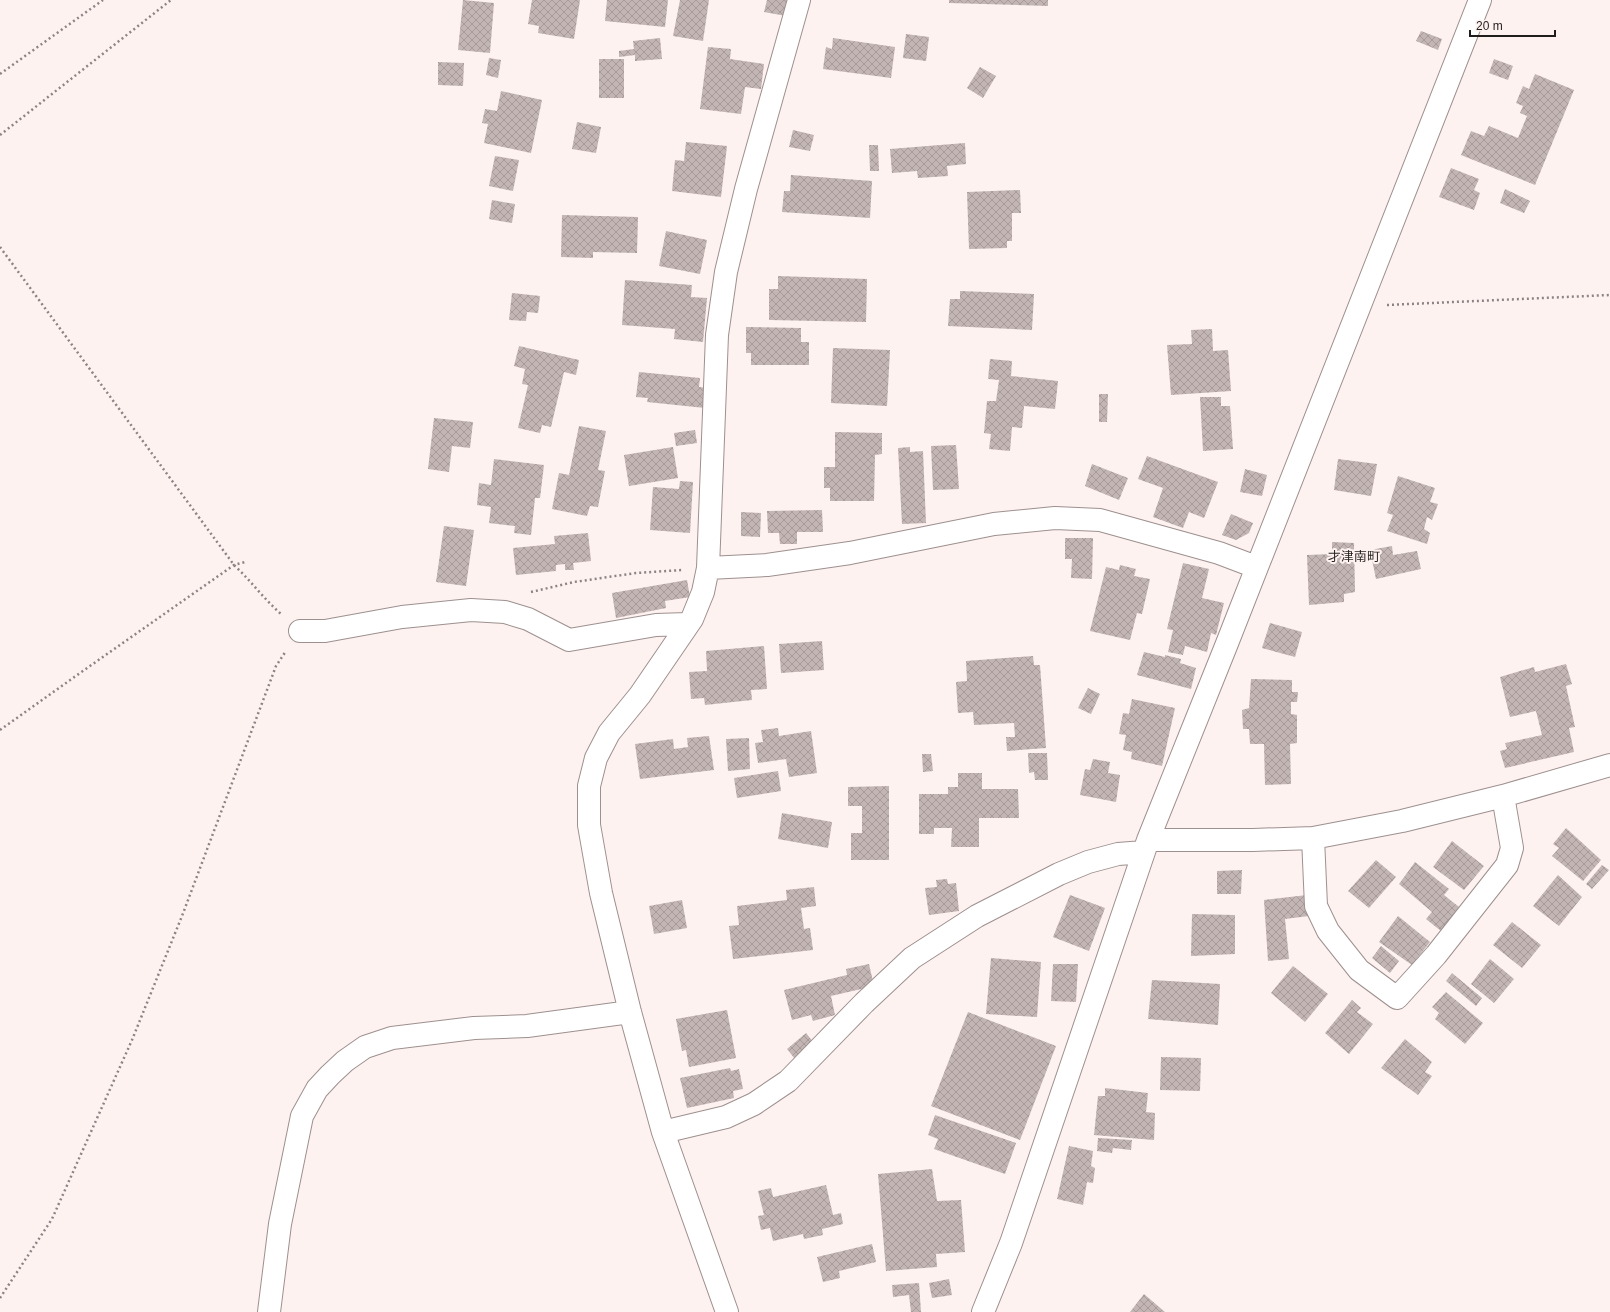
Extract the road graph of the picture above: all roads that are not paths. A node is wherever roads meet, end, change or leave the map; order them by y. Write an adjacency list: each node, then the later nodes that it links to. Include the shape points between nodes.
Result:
1 (799, 0): 4 (street, via 750,174 726,272 717,335)
2 (1480, 0): 3 (street)
3 (1256, 567): 4 (street, via 1219,553 1100,520 1055,518 994,524 850,553 767,565); 10 (street)
4 (708, 568): 5 (street, via 703,592 692,619)
5 (687, 624): 6 (street, via 656,625 569,640 528,619 505,612 471,610 402,617 325,631); 11 (street, via 640,695 609,733 596,758 589,786 589,825 601,893)
6 (300, 631)
7 (1610, 765): 8 (street)
8 (1503, 796): 9 (street, via 1402,821); 9 (street, via 1512,848 1507,865 1436,955 1397,998 1359,970 1328,931 1316,906)
9 (1313, 838): 10 (street)
10 (1146, 846): 12 (street, via 1088,862 1059,874 977,916 912,958 788,1081 754,1104 726,1117); 15 (street, via 1011,1243)
11 (630, 1012): 12 (street); 13 (street, via 526,1026 474,1028 392,1038 365,1047 345,1061 317,1089 302,1116 280,1224)
12 (663, 1132): 14 (street)
13 (269, 1312)
14 (727, 1312)
15 (983, 1312)

